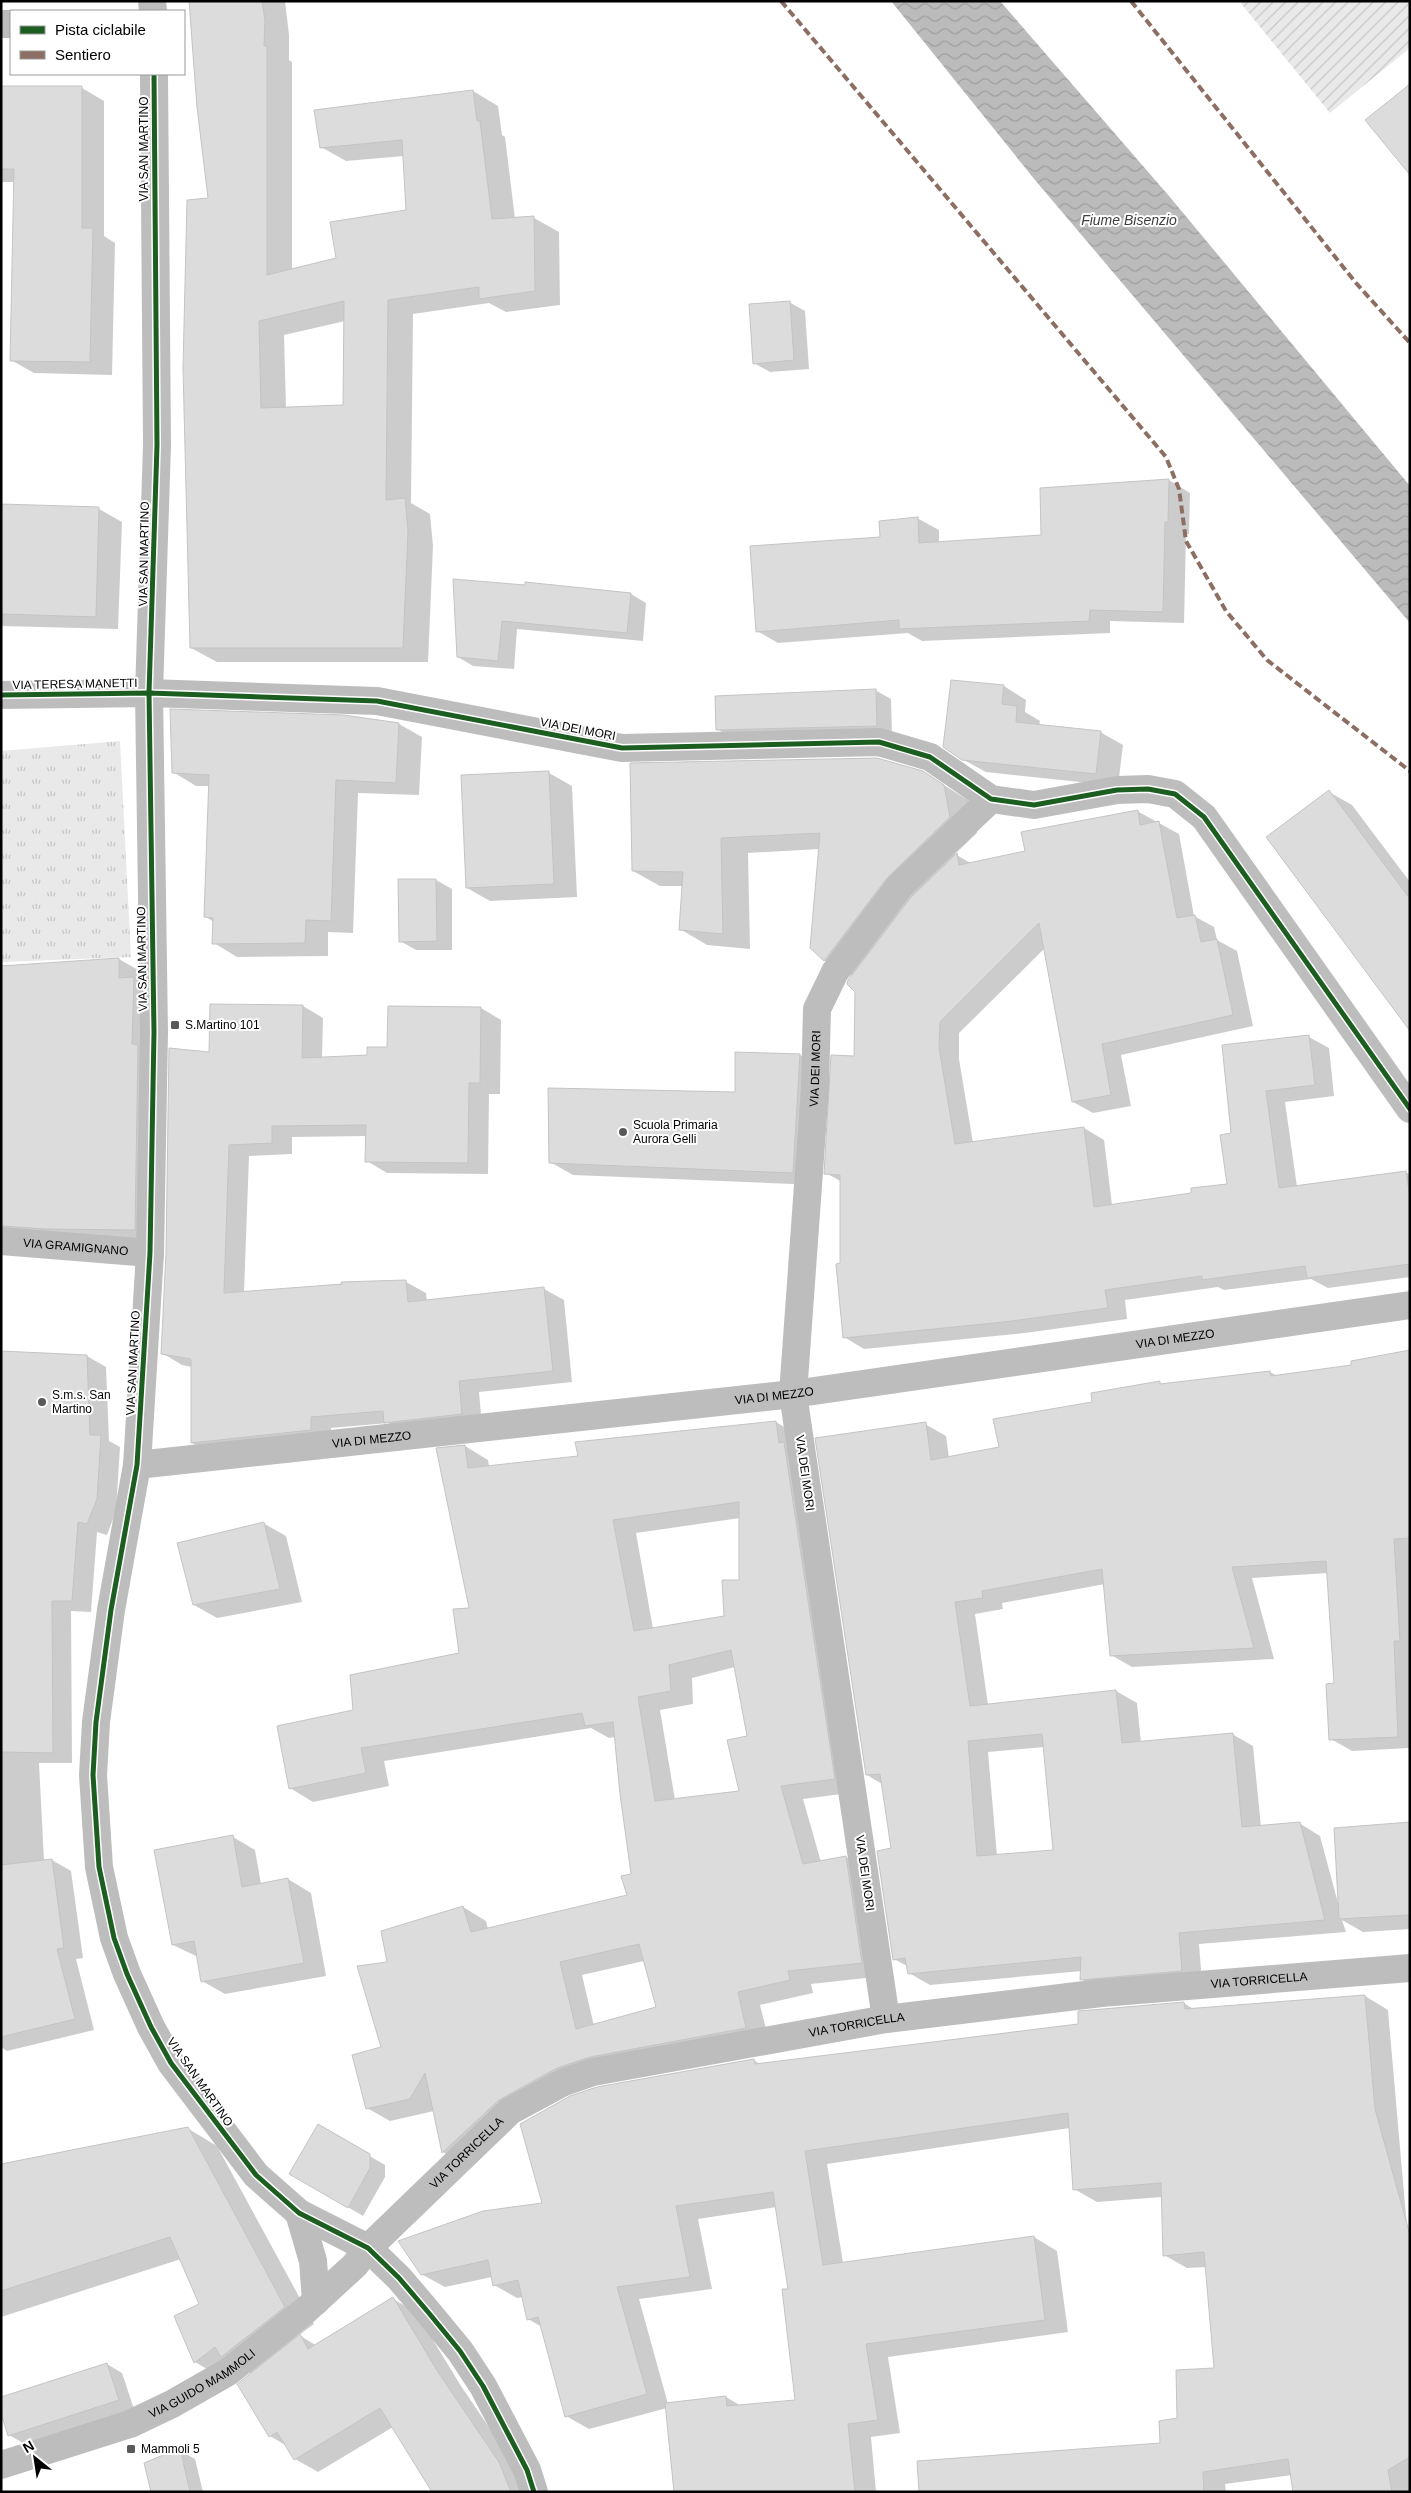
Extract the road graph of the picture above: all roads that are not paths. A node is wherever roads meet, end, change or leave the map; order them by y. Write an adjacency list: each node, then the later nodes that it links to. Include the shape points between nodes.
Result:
1 (154, 75): 2 (street, VIA SAN MARTINO, via 157,446)
2 (149, 693): 3 (street, VIA TERESA MANETTI); 4 (street, VIA DEI MORI, via 377,701 622,748 879,742 930,757); 7 (street, VIA SAN MARTINO, via 154,1032)
3 (1, 694)
4 (992, 799): 5 (street, via 1034,805 1117,790 1148,789 1175,794 1204,817); 9 (street, VIA DEI MORI, via 899,887 834,972 816,1009 815,1088)
5 (1410, 1109)
6 (1, 1242): 7 (street, VIA GRAMIGNANO)
7 (150, 1253): 10 (street, VIA SAN MARTINO)
8 (1410, 1305): 9 (street, VIA DI MEZZO)
9 (794, 1394): 10 (street, VIA DI MEZZO); 12 (street, VIA DEI MORI)
10 (137, 1465): 13 (street, VIA SAN MARTINO, via 111,1610 96,1722 93,1775 95,1836 105,1900 127,1974 171,2063 256,2175)
11 (1410, 1968): 12 (street, VIA TORRICELLA, via 1102,1993)
12 (886, 2019): 14 (street, VIA TORRICELLA, via 594,2072 564,2082 510,2111)
13 (299, 2213): 14 (street, VIA SAN MARTINO); 15 (street, via 313,2261)
14 (368, 2248): 15 (street, VIA GUIDO MAMMOLI, via 355,2265); 17 (street, VIA SAN MARTINO, via 410,2292 469,2365 505,2426)
15 (316, 2300): 16 (street, VIA GUIDO MAMMOLI, via 228,2372 172,2404 130,2424)
16 (1, 2465)
17 (534, 2492)

